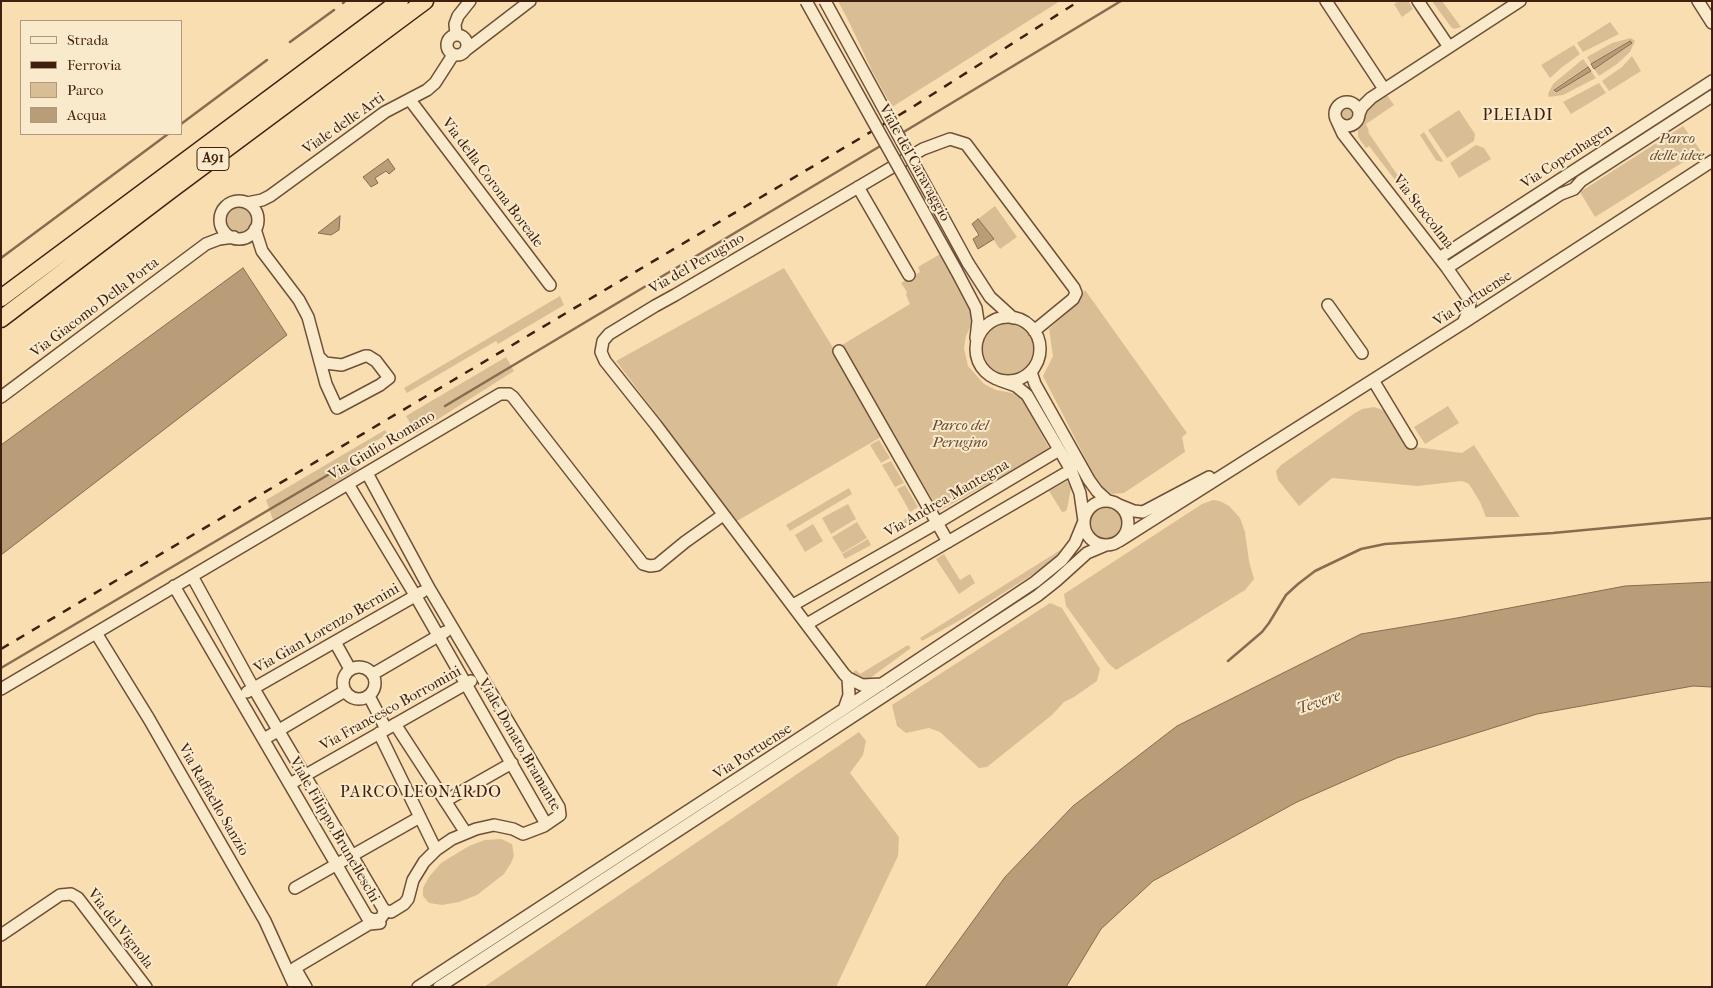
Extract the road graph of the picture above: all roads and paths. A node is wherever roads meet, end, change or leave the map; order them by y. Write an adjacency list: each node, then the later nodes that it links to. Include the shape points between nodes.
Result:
1 (400, 1): 42 (highway, A91)
2 (425, 1): 45 (highway, A91)
3 (470, 1): 12 (street, via 456,20)
4 (530, 1): 14 (street)
5 (806, 1): 49 (street, Viale del Caravaggio, bridge, via 976,308)
6 (824, 1): 46 (street, Viale del Caravaggio, bridge, via 968,263 990,297)
7 (1326, 1): 17 (street)
8 (1418, 1): 13 (street)
9 (1520, 1): 13 (street)
10 (1698, 1): 11 (street)
11 (1712, 23)
12 (456, 35): 14 (street, via 464,38); 15 (street, via 446,44)
13 (1448, 47): 17 (street)
14 (466, 50): 15 (street, via 459,56)
15 (453, 55): 20 (street, Viale delle Arti, via 435,83)
16 (1712, 81): 26 (street, Via Copenhagen)
17 (1384, 89): 19 (street)
18 (1712, 96): 28 (street, Via Copenhagen)
19 (1371, 98): 21 (street); 22 (street, via 1362,107)
20 (410, 100): 29 (street, Viale delle Arti, via 378,117); 40 (street, Via della Corona Boreale)
21 (1352, 103): 22 (street, via 1357,108); 23 (street, via 1338,106 1335,113)
22 (1358, 118): 23 (street, via 1346,126); 24 (street, via 1352,135)
23 (1337, 121): 24 (street, Via Stoccolma)
24 (1355, 148): 37 (street, Via Stoccolma)
25 (1712, 161): 43 (street, Via Portuense)
26 (1566, 176): 28 (street, via 1577,181); 37 (street, Via Copenhagen)
27 (858, 187): 39 (street); 48 (street, Via del Perugino, via 923,149 950,139 966,144 1076,290 1073,299); 66 (street, Via del Perugino, via 630,320 603,342 601,352 605,361)
28 (1572, 188): 38 (street, Via Copenhagen)
29 (270, 196): 30 (street, Viale delle Arti); 31 (street, Viale delle Arti)
30 (247, 203): 31 (street, via 255,209); 32 (street, Via Giacomo Della Porta, via 231,203)
31 (258, 217): 33 (street)
32 (221, 218): 34 (street, via 224,230); 35 (street, Via Giacomo Della Porta)
33 (255, 229): 34 (street, Via Giacomo Della Porta, via 249,236); 36 (street)
34 (237, 238): 35 (street, Via Giacomo Della Porta); 36 (street)
35 (206, 244): 58 (street, Via Giacomo Della Porta)
36 (262, 251): 52 (street, via 304,309)
37 (1439, 258): 38 (street, Via Stoccolma)
38 (1447, 268): 41 (street, Via Stoccolma)
39 (909, 275)
40 (550, 285)
41 (1467, 295): 43 (street, via 1477,302); 47 (street, via 1470,306)
42 (1, 298)
43 (1500, 299): 47 (street, Via Portuense)
44 (1328, 305): 51 (street)
45 (1, 318)
46 (1013, 318): 48 (street); 49 (street, via 993,321 982,331)
47 (1463, 323): 56 (street, Via Portuense)
48 (1034, 331): 54 (street, via 1040,350)
49 (976, 345): 55 (street, via 976,354 984,371)
50 (839, 351): 68 (street)
51 (1362, 353)
52 (320, 358): 53 (street, via 325,363); 57 (street)
53 (342, 365): 57 (street, via 330,370); 57 (street, via 368,356 390,378 338,408)
54 (1034, 368): 55 (street, via 1018,379); 65 (street, via 1035,384 1088,480)
55 (1000, 380): 60 (street, via 1016,386 1027,395)
56 (1373, 380): 59 (street); 61 (street, Via Portuense)
57 (326, 384)
58 (1, 397)
59 (1411, 443)
60 (1060, 450): 62 (street); 68 (street, Via Andrea Mantegna)
61 (1249, 458): 65 (street, Via Portuense, via 1143,512); 69 (street, Via Portuense)
62 (1071, 470): 67 (street, via 1081,498); 70 (street)
63 (367, 473): 64 (street, Via Giulio Romano); 66 (street, Via Giulio Romano, via 505,393 513,397 643,564 657,565); 75 (street, Viale Donato Bramante)
64 (348, 484): 73 (street, Via Giulio Romano); 77 (street, Viale Donato Bramante)
65 (1114, 503): 67 (street, via 1095,504); 69 (street, via 1127,516 1128,523)
66 (723, 515): 78 (street, Via del Perugino)
67 (1084, 521): 71 (street, via 1087,535); 89 (street, Via Portuense, via 1071,550 1050,571)
68 (938, 523): 70 (street); 72 (street, Via Andrea Mantegna)
69 (1119, 541): 71 (street)
70 (948, 542): 76 (street)
71 (1106, 546): 117 (street, Via Portuense, via 1084,555 1037,596)
72 (849, 574): 76 (street); 78 (street, Via Andrea Mantegna)
73 (192, 576): 74 (street, Via Giulio Romano); 91 (street, Viale Filippo Brunelleschi)
74 (174, 586): 81 (street, Via Giulio Romano); 94 (street, Viale Filippo Brunelleschi)
75 (429, 588): 77 (street, Via Gian Lorenzo Bernini); 80 (street, Viale Donato Bramante)
76 (860, 593): 79 (street)
77 (416, 595): 82 (street, Viale Donato Bramante); 83 (street, Via Gian Lorenzo Bernini)
78 (793, 605): 79 (street, Via del Perugino)
79 (807, 624): 87 (street, Via del Perugino)
80 (452, 628): 82 (street); 86 (street, Viale Donato Bramante)
81 (96, 633): 90 (street, Via Giulio Romano); 114 (street, Via Raffaello Sanzio, via 260,912)
82 (439, 636): 85 (street); 88 (street, Viale Donato Bramante)
83 (335, 642): 84 (street); 91 (street, Via Gian Lorenzo Bernini)
84 (350, 669): 85 (street, via 364,667); 92 (street, via 344,676)
85 (372, 674): 93 (street, via 375,684)
86 (480, 676): 88 (street, Via Francesco Borromini); 104 (street, Viale Donato Bramante, via 559,807 560,815)
87 (848, 678): 89 (street, via 862,685); 95 (street, via 849,694)
88 (466, 684): 96 (street, Via Francesco Borromini); 99 (street, Viale Donato Bramante)
89 (882, 684): 95 (street, Via Portuense)
90 (1, 689)
91 (254, 689): 94 (street, Via Gian Lorenzo Bernini); 97 (street, Viale Filippo Brunelleschi)
92 (345, 691): 93 (street, via 354,698); 97 (street)
93 (369, 696): 96 (street)
94 (239, 697): 98 (street, Viale Filippo Brunelleschi)
95 (844, 709): 116 (street, Via Portuense)
96 (387, 729): 100 (street, Via Francesco Borromini); 102 (street); 103 (street)
97 (279, 730): 98 (street); 100 (street, Viale Filippo Brunelleschi)
98 (264, 739): 101 (street, Viale Filippo Brunelleschi)
99 (512, 763): 102 (street); 104 (street, Viale Donato Bramante)
100 (306, 775): 101 (street, Via Francesco Borromini); 107 (street, Viale Filippo Brunelleschi)
101 (290, 784): 108 (street, Viale Filippo Brunelleschi)
102 (445, 801): 105 (street)
103 (420, 817): 106 (street); 107 (street)
104 (546, 824): 105 (street, via 523,834 494,826)
105 (466, 833): 106 (street)
106 (436, 850): 110 (street, via 413,880 404,904 391,912)
107 (353, 856): 108 (street); 110 (street, Viale Filippo Brunelleschi)
108 (337, 865): 109 (street); 110 (street, Viale Filippo Brunelleschi, via 367,917 380,919)
109 (294, 888)
110 (384, 910)
111 (382, 924): 115 (street, via 368,924 295,968)
112 (1, 935): 113 (street, Via del Vignola, via 60,895 74,894)
113 (146, 987)
114 (295, 987)
115 (306, 987)
116 (418, 987)
117 (440, 987)

